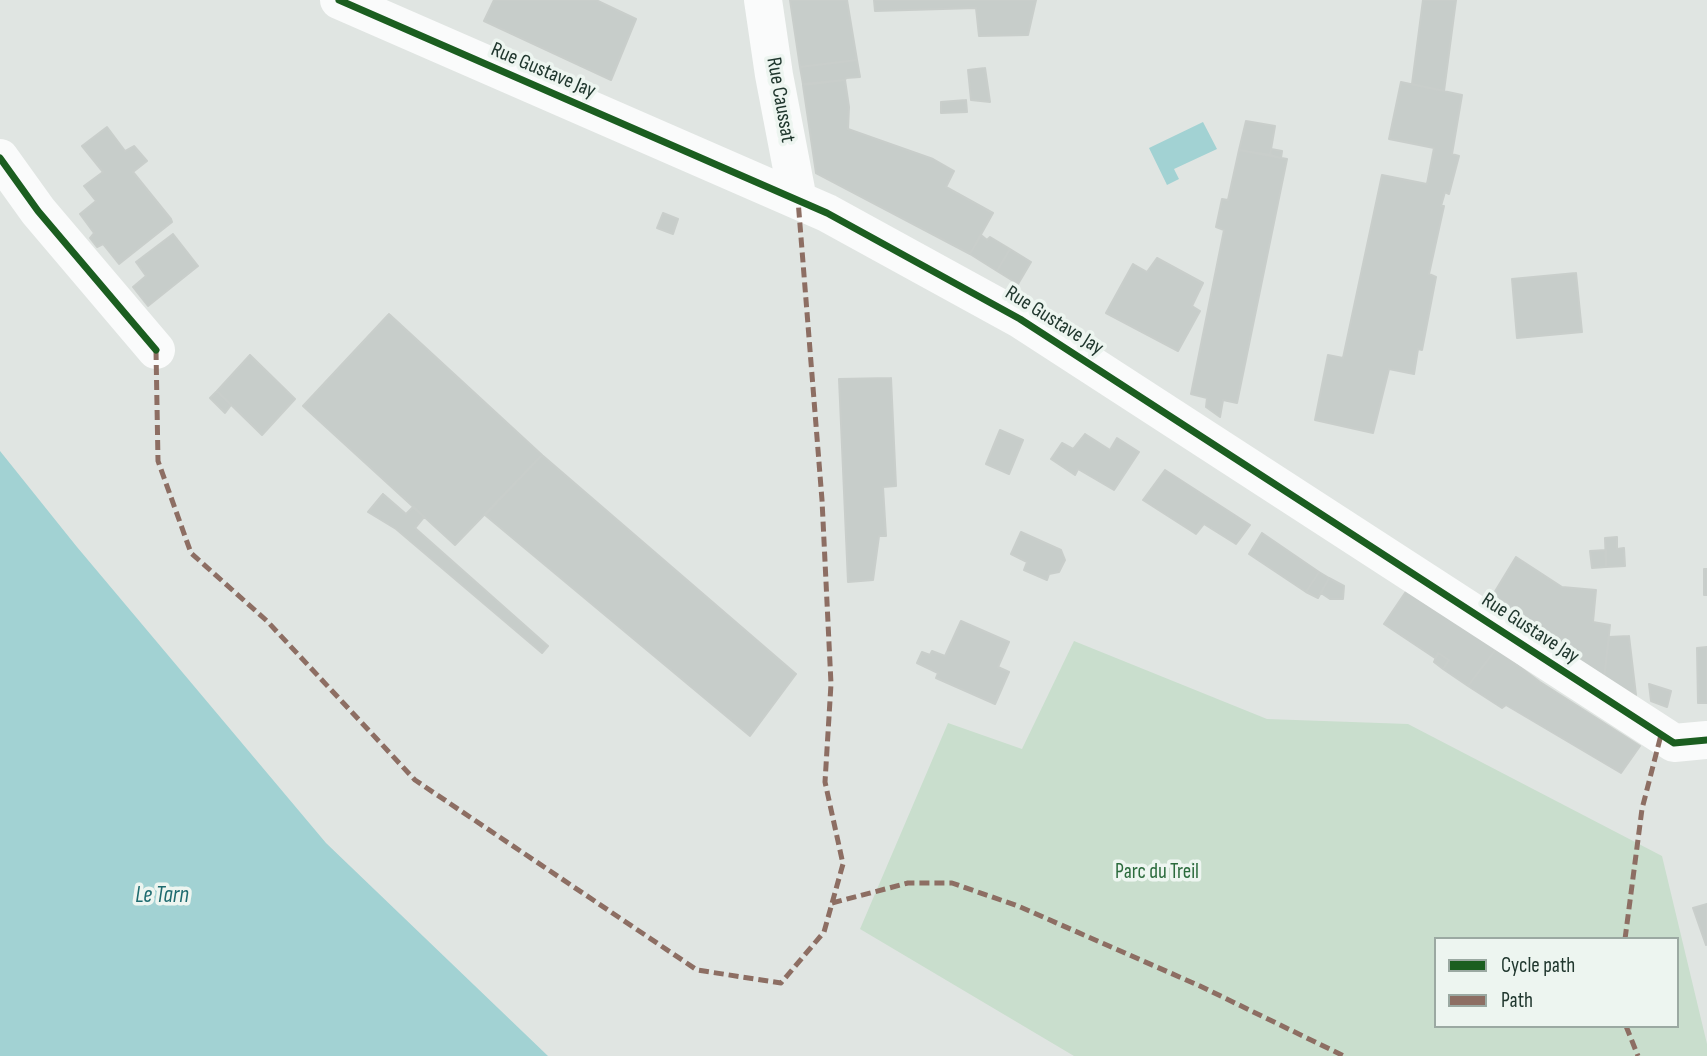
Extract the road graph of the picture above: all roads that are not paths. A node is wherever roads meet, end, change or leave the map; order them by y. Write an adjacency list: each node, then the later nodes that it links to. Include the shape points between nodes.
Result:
1 (339, 0): 4 (street, Rue Gustave Jay)
2 (763, 0): 4 (street, Rue Caussat)
3 (0, 158): 5 (street, via 38,211)
4 (798, 200): 6 (street, Rue Gustave Jay, via 1020,319 1674,743)
5 (156, 351)
6 (1707, 740)

